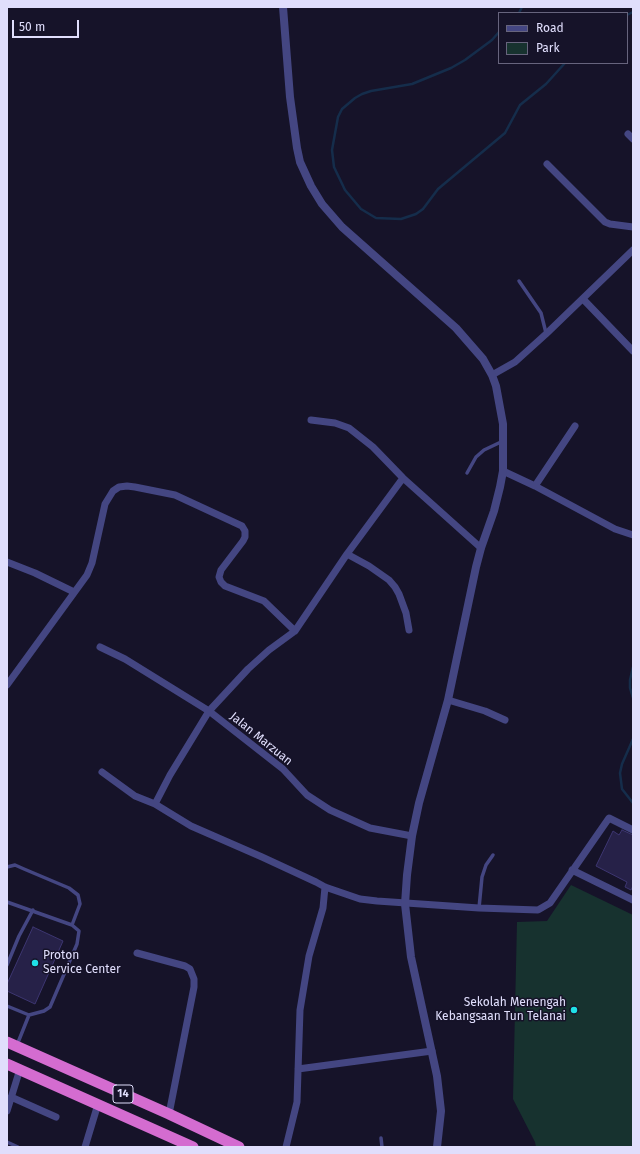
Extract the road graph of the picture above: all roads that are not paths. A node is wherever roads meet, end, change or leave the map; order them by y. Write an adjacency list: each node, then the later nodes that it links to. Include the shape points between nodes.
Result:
1 (283, 7): 9 (street, via 297,148 300,162 311,186 322,204 342,227 456,328 483,359)
2 (547, 164): 3 (street, via 605,222)
3 (633, 228)
4 (633, 250): 6 (street)
5 (519, 281): 7 (lane, via 541,313)
6 (583, 299): 7 (street); 8 (street)
7 (546, 334): 9 (street, via 515,362)
8 (633, 351)
9 (492, 375): 12 (street, via 500,406)
10 (311, 420): 15 (street, via 335,423 349,428 373,447)
11 (574, 426): 16 (street)
12 (504, 441): 13 (street); 14 (lane, via 484,450 476,457)
13 (503, 471): 16 (street); 18 (street, via 494,511)
14 (467, 473)
15 (403, 478): 18 (street); 19 (street)
16 (535, 486): 17 (street)
17 (633, 536)
18 (481, 548): 26 (street)
19 (347, 554): 22 (street, via 389,580 399,594); 23 (street)
20 (7, 562): 21 (street)
21 (74, 592): 23 (street, via 87,575 92,563 108,497 119,487 135,487 175,495 242,526 245,537 221,570 221,582 225,586 264,601); 25 (street)
22 (409, 630)
23 (295, 631): 27 (street, via 248,669)
24 (100, 648): 27 (street, Jalan Marzuan, via 125,659)
25 (7, 684)
26 (448, 700): 28 (street); 32 (street)
27 (209, 711): 30 (street); 32 (street, Jalan Marzuan, via 282,769 307,795 330,810 370,828)
28 (505, 720)
29 (102, 772): 30 (street, via 135,796)
30 (155, 804): 36 (street, via 191,826)
31 (633, 830): 35 (street, via 609,818)
32 (412, 836): 39 (street)
33 (493, 855): 40 (lane, via 482,877)
34 (7, 867): 42 (lane, via 24,869 69,888 78,895 80,904)
35 (572, 870): 37 (street); 40 (street, via 550,903 538,910)
36 (325, 887): 39 (street, via 360,898); 51 (street, via 323,908 310,956 300,1010)
37 (633, 900)
38 (7, 902): 41 (lane)
39 (405, 904): 40 (street); 48 (street, via 411,957)
40 (479, 908)
41 (33, 910): 42 (lane); 44 (lane)
42 (72, 925): 46 (lane, via 79,931 77,944 50,1007)
43 (136, 953): 55 (street, via 185,966 190,969 194,979)
44 (7, 965)
45 (7, 1006): 46 (lane)
46 (29, 1015): 47 (lane)
47 (12, 1044): 55 (highway, 14)
48 (432, 1051): 51 (street); 65 (street, via 441,1111)
49 (7, 1064): 50 (highway, 14)
50 (20, 1069): 52 (street); 53 (highway, 14)
51 (298, 1069): 63 (street, via 296,1102)
52 (11, 1097): 54 (street); 56 (street)
53 (98, 1104): 60 (street); 61 (highway, 14)
54 (7, 1111)
55 (169, 1114): 62 (highway, 14)
56 (56, 1117)
57 (381, 1138): 64 (lane)
58 (7, 1142): 59 (lane)
59 (18, 1147)
60 (85, 1147)
61 (193, 1147)
62 (239, 1147)
63 (286, 1147)
64 (382, 1147)
65 (437, 1147)

